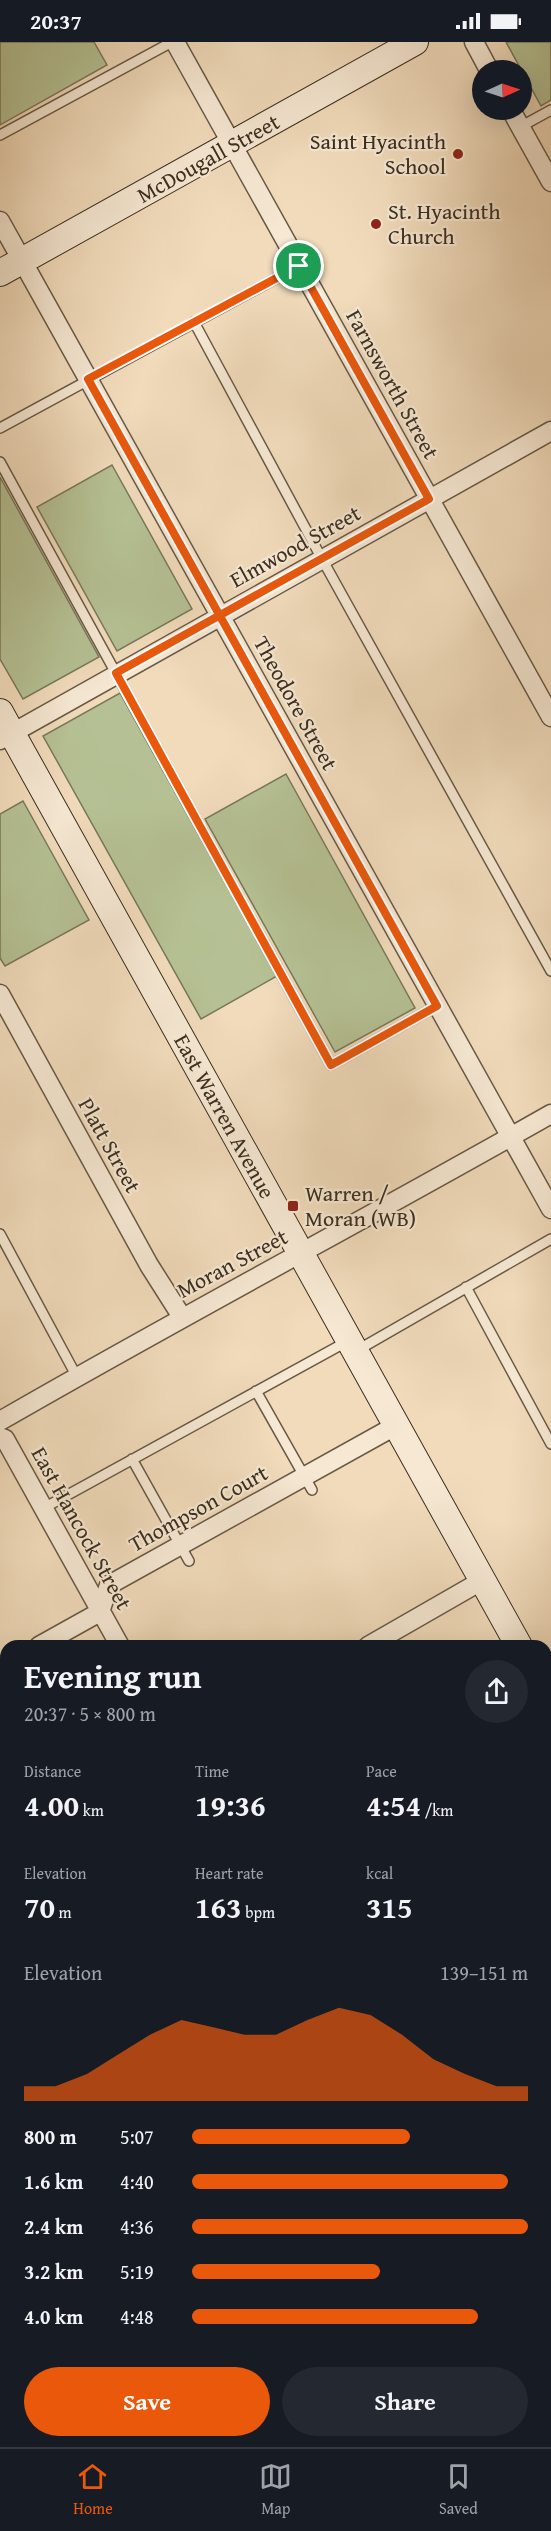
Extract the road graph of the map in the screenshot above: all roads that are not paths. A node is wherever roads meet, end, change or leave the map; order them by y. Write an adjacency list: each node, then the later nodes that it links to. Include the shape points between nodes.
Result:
1 (173, 42): 8 (lane); 9 (street, Farnsworth Street)
2 (415, 42): 9 (main road, McDougall Street)
3 (474, 42): 4 (street)
4 (484, 60)
5 (551, 110): 7 (lane)
6 (516, 120): 7 (street)
7 (520, 127): 10 (street)
8 (0, 135)
9 (232, 145): 12 (main road, McDougall Street); 13 (street, Farnsworth Street)
10 (551, 182)
11 (0, 221): 12 (street, Theodore Street)
12 (22, 261): 14 (main road, McDougall Street); 16 (street, Theodore Street)
13 (299, 266): 15 (lane); 20 (street, Farnsworth Street)
14 (0, 273)
15 (194, 322): 16 (lane); 21 (lane)
16 (88, 379): 17 (lane); 22 (street, Theodore Street)
17 (0, 428)
18 (551, 431): 20 (street, Elmwood Street)
19 (0, 462): 23 (lane)
20 (429, 499): 21 (street, Elmwood Street); 24 (street, Farnsworth Street)
21 (322, 559): 22 (street, Elmwood Street); 26 (lane)
22 (220, 615): 23 (street, Elmwood Street); 28 (street, Theodore Street)
23 (116, 673): 25 (street, Elmwood Street); 28 (lane, via 331,1065)
24 (551, 717)
25 (4, 729): 34 (main road, East Warren Avenue)
26 (551, 971)
27 (0, 994): 36 (street, Platt Street, via 149,1265)
28 (437, 1006): 30 (street, Theodore Street)
29 (551, 1114): 30 (street, Moran Street)
30 (512, 1137): 31 (street, Theodore Street); 34 (street, Moran Street)
31 (551, 1209)
32 (0, 1234): 38 (lane)
33 (551, 1239): 35 (lane)
34 (302, 1254): 36 (street, Moran Street); 37 (main road, East Warren Avenue)
35 (466, 1287): 37 (lane); 43 (lane)
36 (182, 1317): 38 (street, Moran Street)
37 (352, 1345): 39 (lane); 41 (main road, East Warren Avenue)
38 (77, 1377): 40 (street, Moran Street)
39 (256, 1391): 44 (lane); 45 (lane)
40 (0, 1421)
41 (397, 1425): 45 (street, Thompson Court); 48 (main road, East Warren Avenue)
42 (0, 1437): 46 (street, East Hancock Street)
43 (551, 1444)
44 (132, 1459): 46 (lane); 47 (lane)
45 (308, 1483): 47 (street, Thompson Court)
46 (42, 1509): 49 (street, East Hancock Street)
47 (185, 1553): 49 (street, Thompson Court, via 109,1585)
48 (483, 1580): 52 (street); 53 (main road, East Warren Avenue)
49 (100, 1612): 50 (street); 51 (street, East Hancock Street)
50 (50, 1640)
51 (116, 1640)
52 (378, 1640)
53 (516, 1640)

